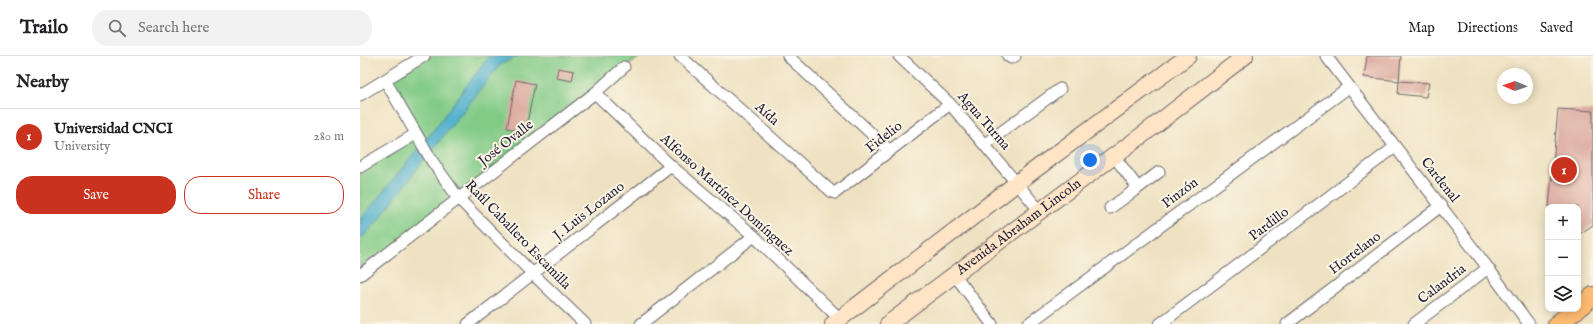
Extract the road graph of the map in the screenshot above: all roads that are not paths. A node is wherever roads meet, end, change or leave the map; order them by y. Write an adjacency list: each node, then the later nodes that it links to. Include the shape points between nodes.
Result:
1 (424, 56): 9 (street)
2 (680, 56): 25 (street, Aída)
3 (788, 56): 18 (street)
4 (899, 56): 14 (street, Agua Turma)
5 (1188, 56): 23 (main road)
6 (1245, 56): 19 (main road, Avenida Abraham Lincoln)
7 (1326, 56): 10 (street, Cardenal)
8 (624, 67): 12 (street, José Ovalle)
9 (385, 80): 13 (street); 15 (street, Raúl Caballero Escamilla)
10 (1349, 87): 17 (street, Cardenal); 44 (street, Pinzón)
11 (1060, 90): 16 (street)
12 (595, 93): 20 (street, Alfonso Martínez Domínguez); 26 (street, José Ovalle)
13 (360, 95)
14 (950, 104): 16 (street, Agua Turma); 18 (street, Fidelio)
15 (418, 138): 21 (street); 26 (street, Raúl Caballero Escamilla)
16 (985, 144): 23 (street, Agua Turma)
17 (1395, 147): 27 (street, Cardenal); 45 (street, Pardillo)
18 (890, 151): 25 (street, Fidelio)
19 (1114, 156): 24 (street); 29 (main road, Avenida Abraham Lincoln)
20 (672, 166): 30 (street, Alfonso Martínez Domínguez); 32 (street, J. Luis Lozano)
21 (360, 167)
22 (1159, 172): 24 (street)
23 (1017, 183): 29 (street, Agua Turma); 38 (main road)
24 (1138, 188): 28 (street)
25 (835, 193)
26 (459, 199): 32 (street, Raúl Caballero Escamilla); 34 (street, José Ovalle)
27 (1441, 206): 31 (street, Cardenal); 46 (street, Hortelano)
28 (1110, 208)
29 (1040, 211): 33 (main road, Avenida Abraham Lincoln)
30 (754, 236): 38 (street, Alfonso Martínez Domínguez); 41 (street)
31 (1488, 268): 47 (street, Calandria); 48 (street, Cardenal)
32 (533, 274): 39 (street, J. Luis Lozano); 40 (street, Raúl Caballero Escamilla)
33 (954, 274): 42 (main road, Avenida Abraham Lincoln); 43 (street)
34 (360, 275)
35 (1593, 296): 36 (main road)
36 (1581, 305)
37 (1572, 312): 49 (main road)
38 (837, 321)
39 (468, 324)
40 (585, 324)
41 (641, 324)
42 (888, 324)
43 (992, 324)
44 (1028, 324)
45 (1160, 324)
46 (1287, 324)
47 (1414, 324)
48 (1529, 324)
49 (1557, 324)

